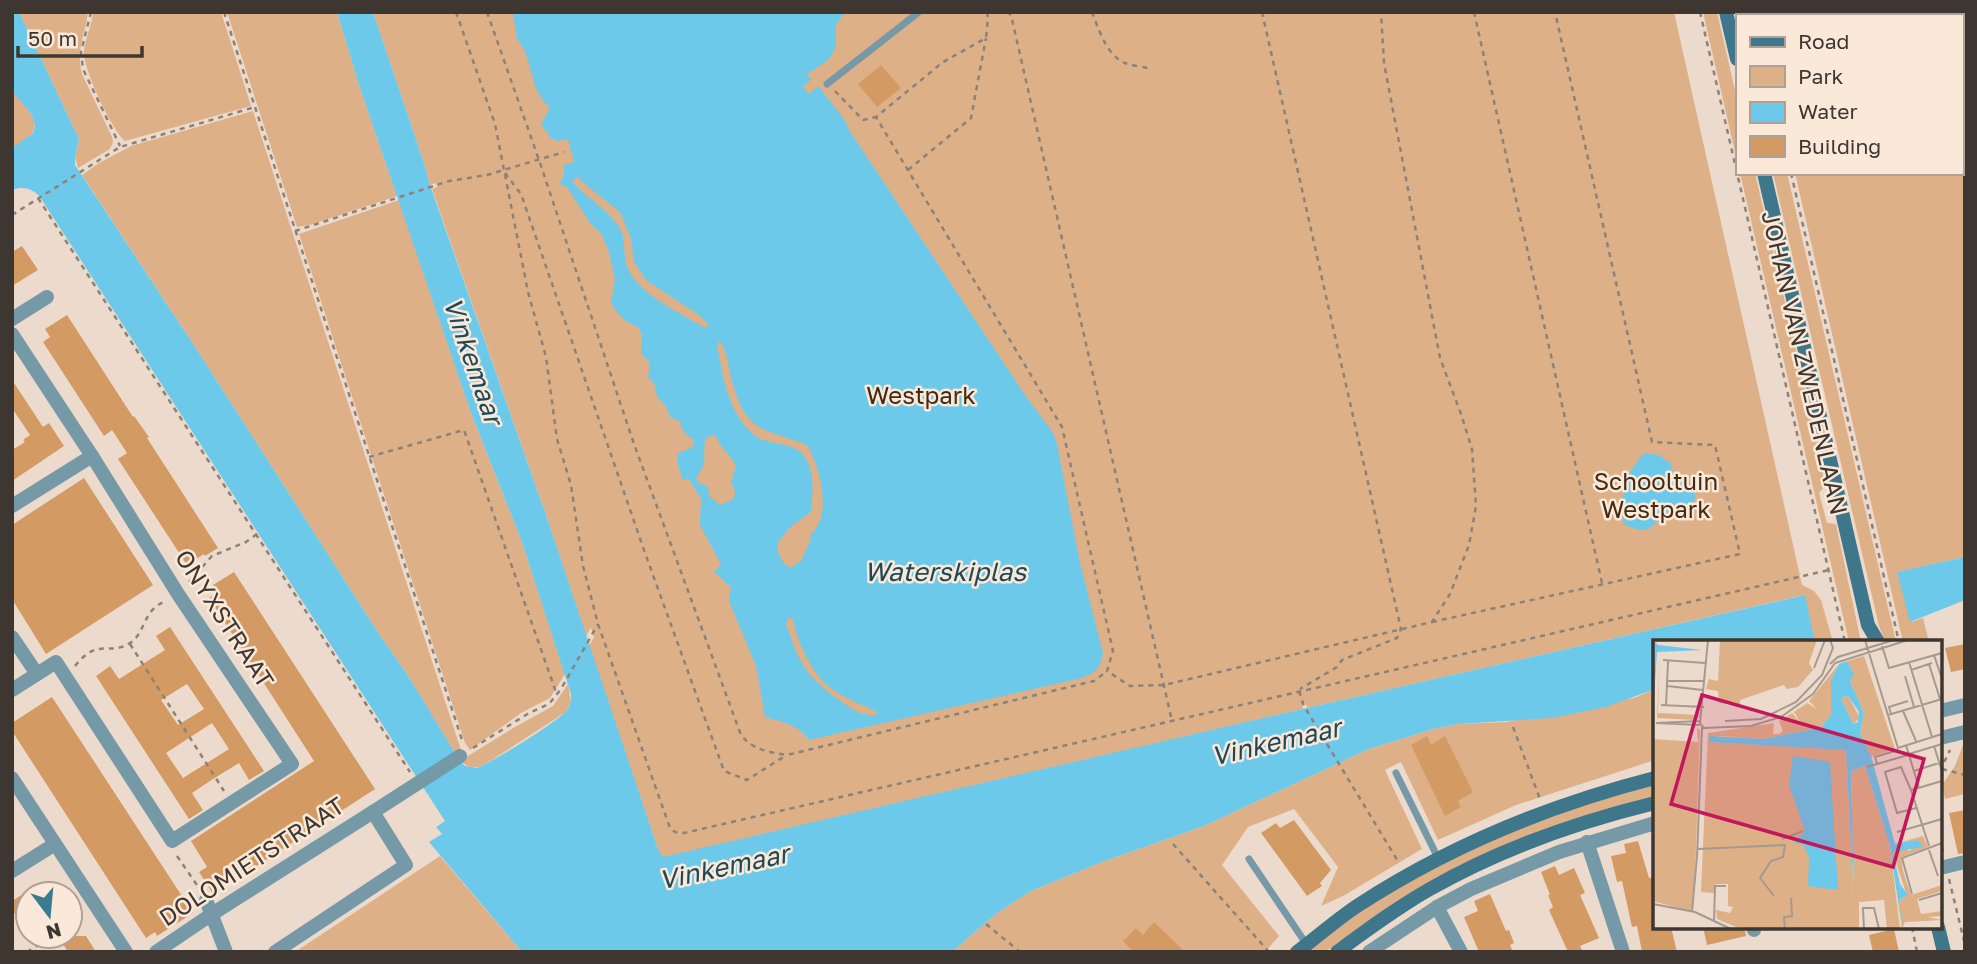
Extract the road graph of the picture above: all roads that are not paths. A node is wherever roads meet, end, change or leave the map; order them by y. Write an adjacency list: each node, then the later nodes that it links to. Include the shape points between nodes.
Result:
1 (919, 12): 4 (lane)
2 (1727, 12): 3 (main road)
3 (1736, 54)
4 (827, 84)
5 (1764, 175): 11 (main road, JOHAN VAN ZWEDENLAAN)
6 (47, 297): 7 (street)
7 (12, 319)
8 (12, 334): 9 (street, ONYXSTRAAT)
9 (92, 456): 10 (street); 15 (street, ONYXSTRAAT, via 292,764 172,841 56,662)
10 (12, 506)
11 (1868, 625): 13 (main road, JOHAN VAN ZWEDENLAAN); 14 (main road, JOHAN VAN ZWEDENLAAN)
12 (12, 638): 15 (street)
13 (1867, 640)
14 (1877, 640)
15 (37, 674): 16 (street)
16 (12, 690)
17 (1965, 705): 18 (street)
18 (1942, 710)
19 (463, 754): 24 (street, DOLOMIETSTRAAT)
20 (1396, 773): 28 (lane)
21 (12, 778): 27 (street)
22 (1653, 779): 28 (main road, via 1545,811)
23 (1653, 804): 41 (main road, via 1553,833 1502,854 1430,889)
24 (373, 812): 33 (street, DOLOMIETSTRAAT); 40 (street, via 406,865 300,941)
25 (1653, 824): 26 (street)
26 (1587, 842): 34 (street); 44 (street)
27 (55, 844): 32 (street); 37 (street)
28 (1438, 858): 36 (main road, via 1356,907)
29 (1249, 859): 36 (lane)
30 (1965, 862): 31 (street)
31 (1943, 868)
32 (12, 872)
33 (209, 907): 38 (street, DOLOMIETSTRAAT); 39 (street)
34 (1437, 907): 42 (street); 43 (street)
35 (1938, 929): 45 (main road)
36 (1302, 948)
37 (126, 952)
38 (156, 952)
39 (226, 952)
40 (275, 952)
41 (1337, 952)
42 (1369, 952)
43 (1461, 952)
44 (1623, 952)
45 (1944, 952)

